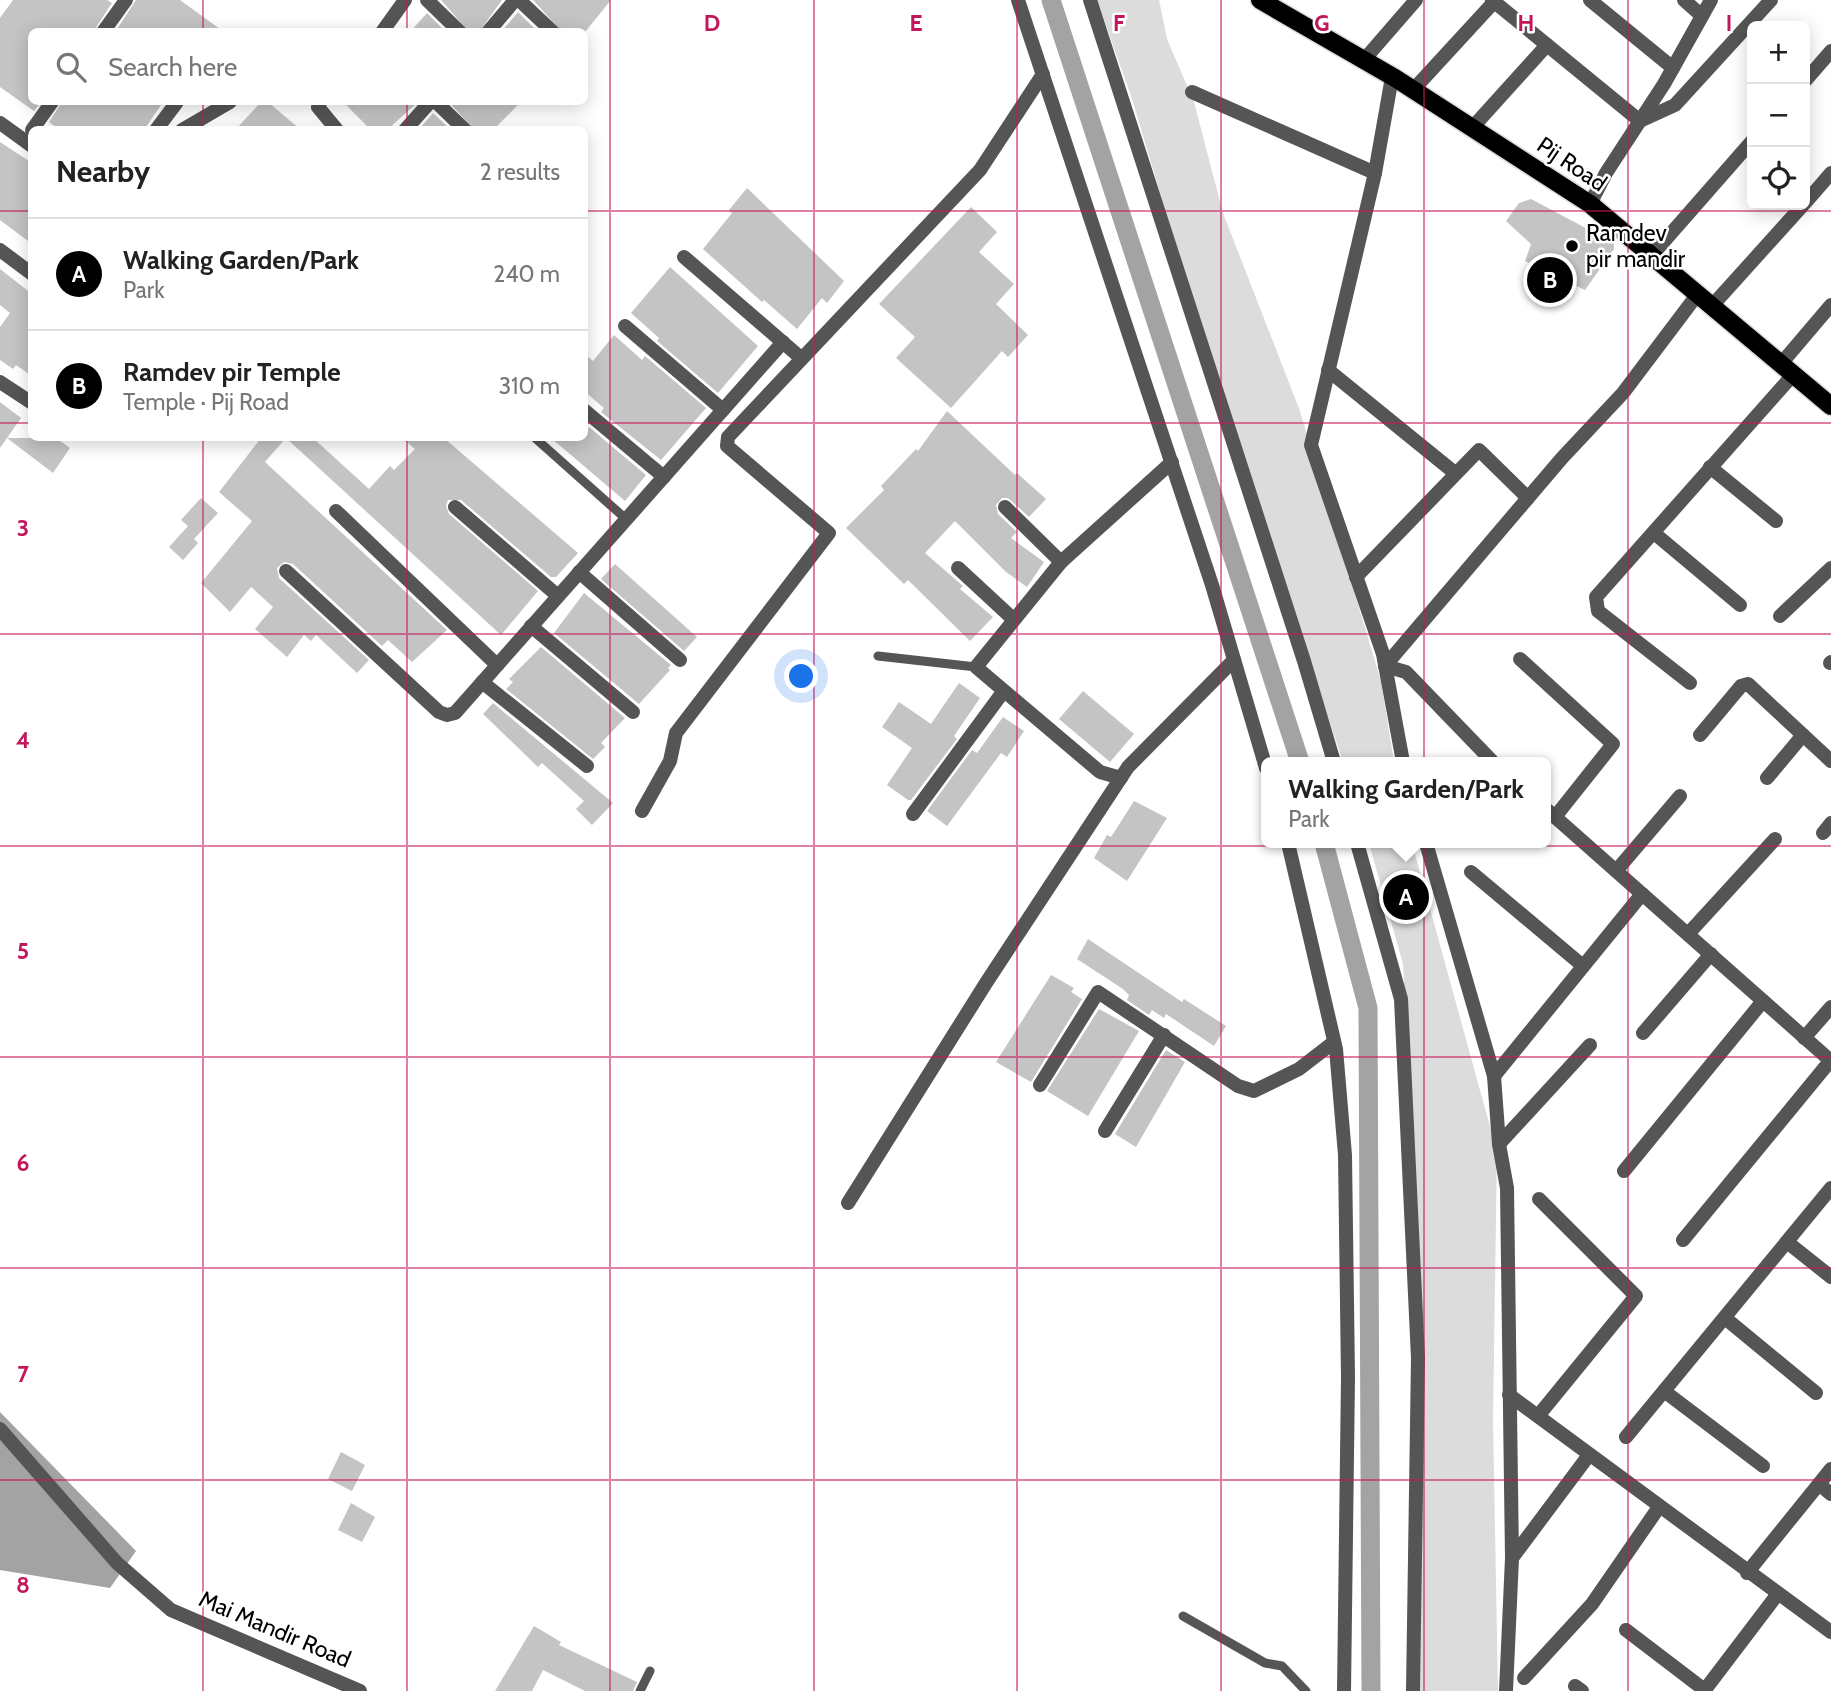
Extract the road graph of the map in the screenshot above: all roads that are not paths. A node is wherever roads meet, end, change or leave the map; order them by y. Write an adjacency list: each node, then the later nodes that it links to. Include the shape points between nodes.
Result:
1 (126, 0): 15 (street)
2 (405, 0): 16 (street)
3 (427, 0): 17 (street)
4 (517, 0): 18 (street); 19 (street)
5 (1018, 0): 24 (street)
6 (1090, 0): 104 (street)
7 (1416, 0): 22 (street)
8 (1590, 0): 23 (street)
9 (1684, 0): 14 (street)
10 (1711, 0): 14 (street)
11 (1771, 0): 35 (street, via 1675,105)
12 (1493, 1): 20 (street); 27 (street)
13 (1266, 2): 22 (main road, Pij Road)
14 (1702, 16): 23 (street)
15 (106, 28)
16 (385, 28)
17 (456, 28)
18 (492, 28)
19 (548, 28)
20 (1547, 45): 35 (street); 43 (street)
21 (1831, 51): 25 (street)
22 (1363, 61): 26 (main road, Pij Road)
23 (1673, 68): 35 (street)
24 (1043, 74): 59 (street, via 980,170); 68 (street)
25 (1810, 75)
26 (1392, 77): 27 (main road, Pij Road); 46 (street)
27 (1413, 90): 43 (main road, Pij Road)
28 (1192, 92): 46 (street)
29 (50, 105): 37 (street)
30 (175, 105): 38 (street)
31 (225, 105): 39 (street)
32 (319, 105): 40 (street)
33 (427, 105): 41 (street)
34 (439, 105): 42 (street)
35 (1640, 121): 49 (street)
36 (0, 123): 44 (street)
37 (36, 126)
38 (159, 126)
39 (189, 126)
40 (333, 126)
41 (409, 126)
42 (461, 126)
43 (1472, 128): 49 (main road, Pij Road)
44 (28, 135)
45 (1747, 147): 52 (street)
46 (1375, 173): 60 (street)
47 (1831, 173): 48 (street)
48 (1810, 197)
49 (1590, 204): 52 (main road, Pij Road)
50 (1798, 210): 55 (street)
51 (0, 250): 54 (street)
52 (1652, 255): 55 (main road, Pij Road)
53 (684, 257): 58 (street)
54 (28, 271)
55 (1704, 301): 61 (main road, Pij Road); 72 (street)
56 (1831, 305): 61 (street)
57 (625, 326): 65 (street)
58 (783, 342): 59 (street); 65 (street)
59 (801, 358): 112 (street, via 725,442 830,533 676,733 670,761)
60 (1328, 370): 70 (street); 84 (street, via 1311,445)
61 (1786, 370): 64 (main road, Pij Road); 69 (street)
62 (0, 382): 63 (street)
63 (28, 400)
64 (1831, 406)
65 (723, 410): 71 (street)
66 (588, 413): 71 (street)
67 (538, 441): 76 (lane)
68 (1172, 462): 79 (street); 93 (street)
69 (1710, 467): 77 (street); 78 (street)
70 (1455, 473): 72 (street, via 1479,450); 84 (street)
71 (664, 477): 76 (street)
72 (1528, 498): 95 (street)
73 (455, 507): 85 (street)
74 (1005, 507): 79 (street)
75 (336, 511): 94 (street)
76 (626, 519): 83 (street)
77 (1776, 521)
78 (1654, 533): 86 (street); 98 (street, via 1596,597 1595,604 1598,611)
79 (1061, 562): 88 (street)
80 (958, 568): 88 (street)
81 (1831, 568): 87 (street)
82 (286, 571): 97 (street, via 439,712 455,713)
83 (579, 572): 85 (street); 92 (street)
84 (1356, 577): 95 (street)
85 (558, 596): 89 (street)
86 (1740, 605)
87 (1780, 616)
88 (1012, 618): 96 (street)
89 (531, 626): 94 (street); 100 (street)
90 (878, 656): 96 (lane)
91 (1520, 659): 113 (street, via 1613,744)
92 (680, 660)
93 (1234, 660): 103 (street); 109 (street, via 1138,755)
94 (497, 665): 97 (street)
95 (1385, 666): 105 (street); 106 (street, via 1406,672)
96 (976, 667): 99 (street)
97 (482, 682): 108 (street)
98 (1690, 682)
99 (1003, 692): 109 (street, via 1100,772); 114 (street)
100 (634, 712)
101 (1699, 735): 102 (street, via 1745,684)
102 (1803, 735): 107 (street); 110 (street)
103 (1263, 757)
104 (1333, 757)
105 (1402, 757)
106 (1488, 757)
107 (1831, 761)
108 (587, 766)
109 (1121, 778): 141 (street)
110 (1767, 778)
111 (1680, 796): 120 (street)
112 (642, 811)
113 (1551, 812)
114 (913, 814)
115 (1551, 814): 120 (street)
116 (1775, 839): 123 (street)
117 (1289, 848): 131 (street)
118 (1358, 848): 170 (street, via 1401,999 1418,1358)
119 (1427, 848): 134 (street)
120 (1616, 871): 122 (street)
121 (1471, 872): 125 (street)
122 (1642, 894): 123 (street); 125 (street)
123 (1688, 934): 124 (street)
124 (1711, 954): 126 (street); 128 (street)
125 (1583, 966): 134 (street)
126 (1763, 1001): 130 (street); 138 (street)
127 (1831, 1007): 130 (street)
128 (1643, 1033)
129 (1164, 1035): 131 (street, via 1238,1086 1254,1091 1298,1069); 135 (street, via 1098,992); 136 (street)
130 (1804, 1038): 133 (street)
131 (1334, 1042): 169 (street, via 1346,1167)
132 (1590, 1045): 137 (street)
133 (1831, 1061): 142 (street)
134 (1494, 1076): 137 (street)
135 (1040, 1085)
136 (1105, 1131)
137 (1499, 1144): 148 (street, via 1507,1188)
138 (1624, 1171)
139 (1831, 1188): 143 (street)
140 (1539, 1199): 149 (street, via 1636,1296)
141 (848, 1203)
142 (1682, 1240)
143 (1787, 1242): 144 (street); 145 (street)
144 (1831, 1277)
145 (1725, 1318): 146 (street); 147 (street)
146 (1664, 1391): 151 (street); 153 (street)
147 (1816, 1393)
148 (1509, 1395): 149 (street); 158 (street)
149 (1538, 1416): 152 (street)
150 (0, 1429): 166 (street, Mai Mandir Road, via 117,1563 171,1610)
151 (1626, 1437)
152 (1589, 1455): 157 (street); 158 (street)
153 (1763, 1466)
154 (1831, 1469): 155 (street)
155 (1819, 1484): 156 (street); 159 (street)
156 (1831, 1494)
157 (1659, 1507): 159 (street); 165 (street, via 1592,1604)
158 (1512, 1558): 171 (street)
159 (1747, 1573): 160 (street)
160 (1777, 1595): 163 (street); 172 (street)
161 (1183, 1616): 168 (lane, via 1265,1663 1282,1666)
162 (1626, 1630): 172 (street)
163 (1831, 1632)
164 (650, 1671): 167 (lane)
165 (1524, 1678)
166 (360, 1691)
167 (640, 1691)
168 (1306, 1691)
169 (1344, 1691)
170 (1413, 1691)
171 (1506, 1691)
172 (1705, 1691)

